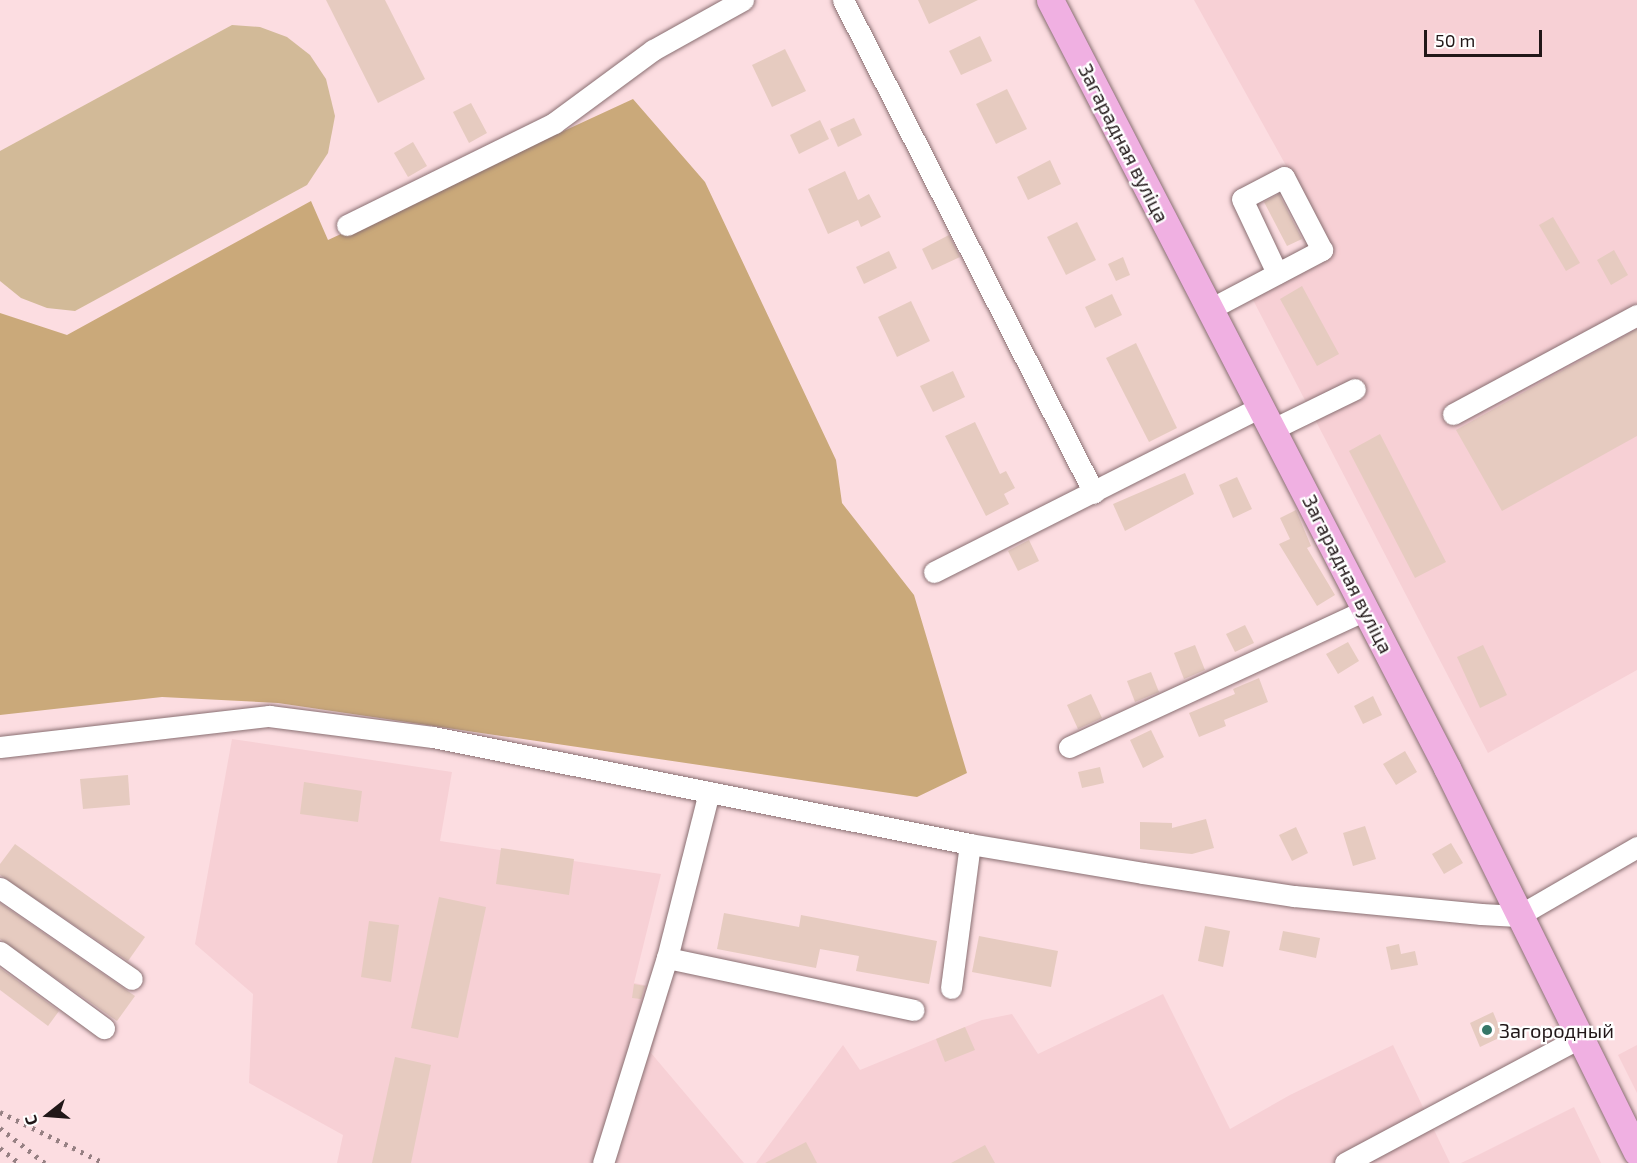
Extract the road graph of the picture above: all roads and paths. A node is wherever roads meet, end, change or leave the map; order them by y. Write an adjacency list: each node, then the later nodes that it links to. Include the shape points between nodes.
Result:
1 (743, 0): 4 (street, via 653,50 554,123)
2 (843, 0): 11 (street)
3 (1050, 0): 6 (main road, Загарадная вуліца)
4 (347, 225)
5 (1277, 273): 6 (street)
6 (1210, 309): 10 (main road, Загарадная вуліца)
7 (1637, 315): 9 (street)
8 (1355, 389): 10 (street)
9 (1454, 414)
10 (1267, 418): 11 (street); 13 (main road, Загарадная вуліца)
11 (1094, 493): 12 (street)
12 (934, 572)
13 (1366, 610): 15 (street); 20 (main road, Загарадная вуліца)
14 (0, 747): 16 (street, via 269,716 433,737)
15 (1069, 747)
16 (709, 792): 17 (street); 22 (street)
17 (970, 844): 20 (street, via 1294,896); 24 (street)
18 (1637, 847): 20 (street)
19 (0, 888): 23 (street)
20 (1518, 916): 27 (main road, Загарадная вуліца)
21 (0, 952): 26 (street)
22 (667, 958): 25 (street); 30 (street)
23 (132, 980)
24 (951, 988)
25 (914, 1010)
26 (104, 1028)
27 (1579, 1038): 28 (main road, Загарадная вуліца); 31 (street)
28 (1630, 1123): 29 (main road, Загарадная вуліца)
29 (1637, 1152)
30 (603, 1163)
31 (1344, 1163)

